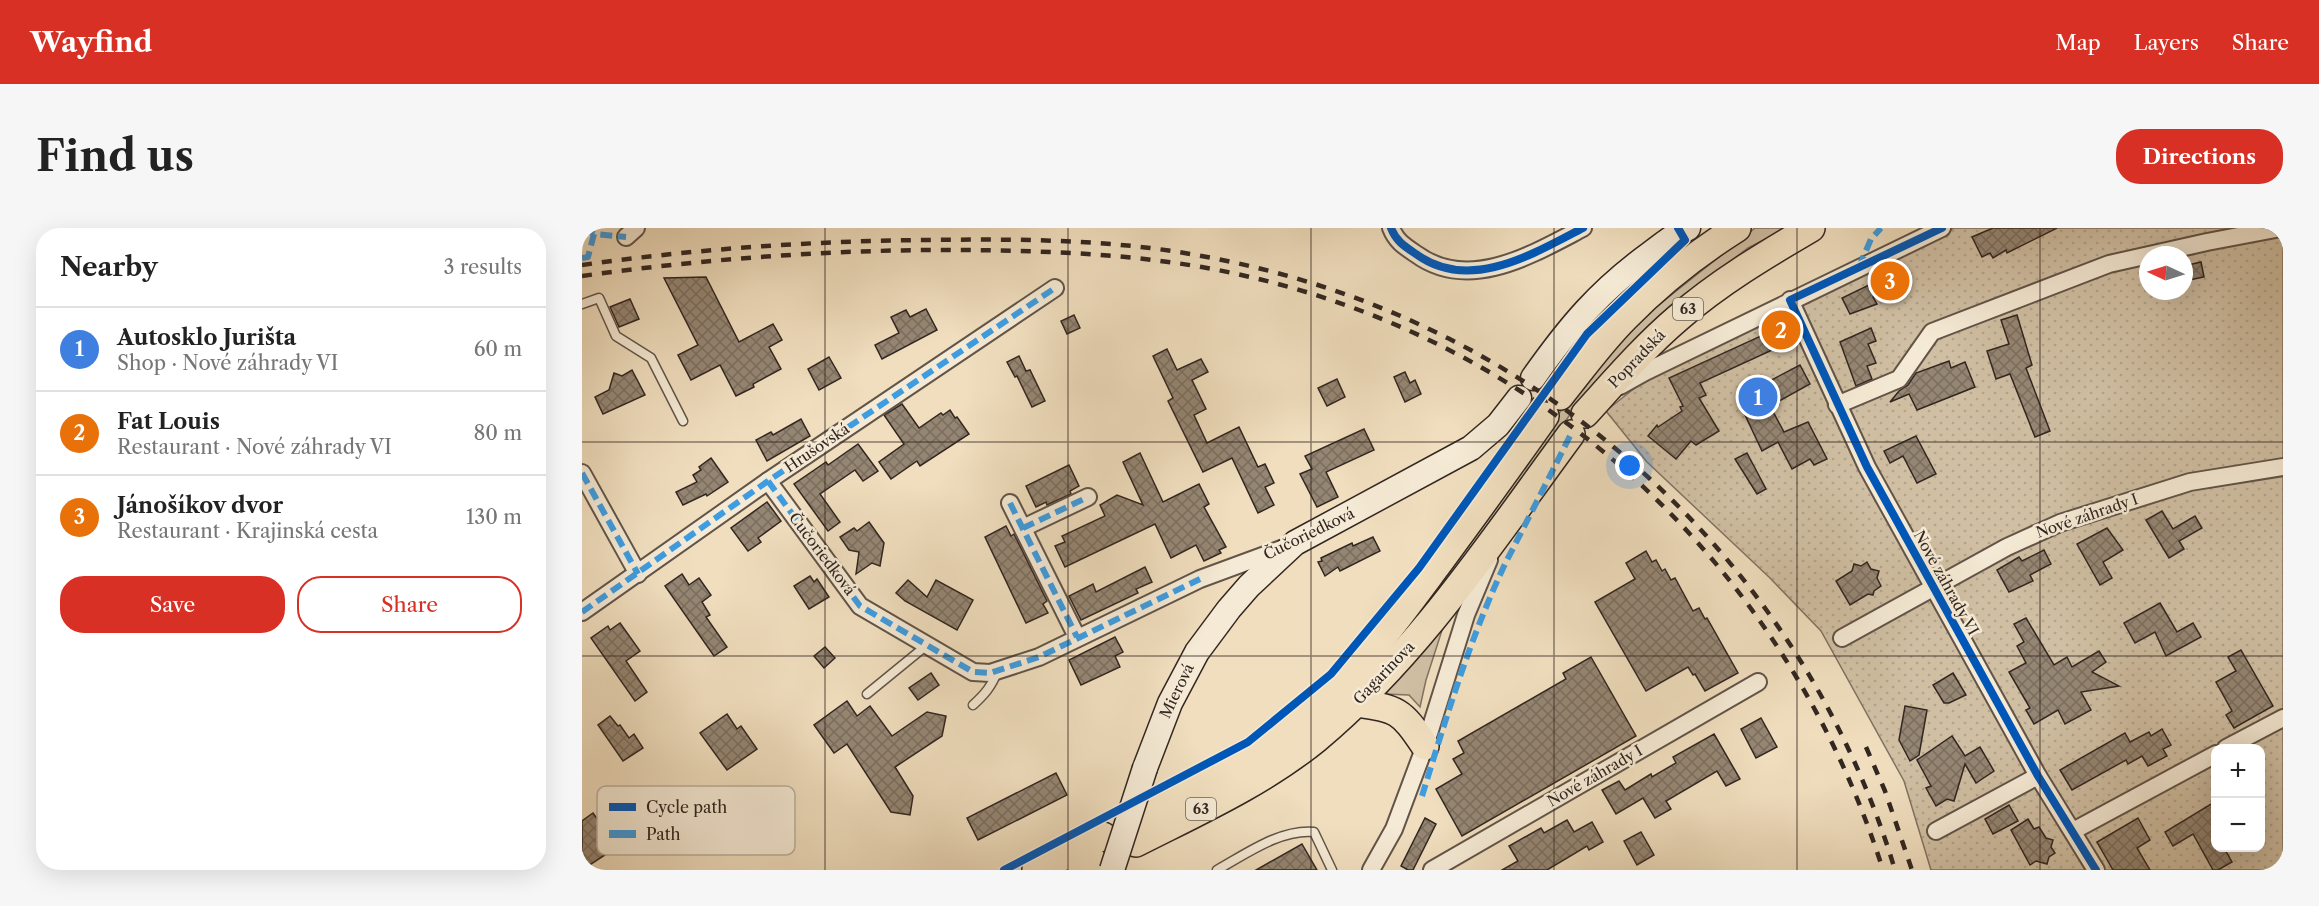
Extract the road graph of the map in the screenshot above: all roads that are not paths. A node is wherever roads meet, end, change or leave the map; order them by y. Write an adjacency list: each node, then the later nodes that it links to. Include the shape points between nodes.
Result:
1 (1391, 228): 2 (street, via 1396,240 1421,258 1447,268 1478,270 1531,255)
2 (1583, 228)
3 (1737, 228): 40 (main road, Gagarinova / 63, via 1694,256 1624,319 1552,406 1395,621 1333,692 1253,755)
4 (1811, 228): 14 (main road, Popradská / 63, via 1730,278 1679,316)
5 (1942, 228): 9 (street)
6 (2281, 228): 13 (street, via 2109,264 1932,332 1899,379)
7 (1682, 229): 11 (street, via 1604,290)
8 (1055, 288): 18 (street, Hrušovská)
9 (1790, 300): 13 (street, Nové záhrady VI); 14 (street, via 1645,372)
10 (582, 304): 15 (lane, via 599,298 616,336 651,358)
11 (1533, 378)
12 (1519, 398): 23 (street, Čučoriedková, via 1498,425 1458,457)
13 (1837, 405): 25 (street, Nové záhrady VI)
14 (1586, 415): 22 (main road, Gagarinova / 63)
15 (682, 421)
16 (2283, 467): 25 (street, Nové záhrady I, via 2190,482 2060,523)
17 (582, 473): 24 (street)
18 (768, 481): 24 (street, Hrušovská); 29 (street, Čučoriedková, via 860,606)
19 (1088, 497): 21 (street)
20 (1010, 502): 21 (street)
21 (1023, 528): 27 (street)
22 (1501, 531): 33 (main road, Gagarinova / 63, via 1415,642); 37 (street, via 1466,615)
23 (1295, 543): 27 (street, Čučoriedková, via 1200,579); 45 (street, Mierová, bridge, via 1249,586 1203,642 1170,703 1146,768)
24 (638, 574): 26 (street, Hrušovská)
25 (1933, 587): 28 (street, Nové záhrady I); 39 (street, Nové záhrady VI)
26 (582, 612)
27 (1077, 637): 30 (street, Čučoriedková, via 1039,657)
28 (1842, 638)
29 (927, 645): 30 (street, Čučoriedková, via 973,672); 32 (lane)
30 (997, 671): 34 (lane, via 984,696)
31 (1758, 682): 50 (street, Nové záhrady I)
32 (867, 694)
33 (1356, 703): 37 (main road, via 1391,708 1409,723); 44 (main road, Gagarinova / 63, via 1315,740 1266,775)
34 (973, 705)
35 (2283, 718): 36 (street)
36 (2234, 744)
37 (1425, 746): 49 (street, via 1394,829)
38 (2211, 757): 42 (street)
39 (2038, 776): 41 (street); 42 (street, Nové záhrady VI)
40 (1144, 816)
41 (1936, 831)
42 (2073, 831): 51 (street, Nové záhrady VI)
43 (1104, 836): 46 (main road)
44 (1136, 843)
45 (1096, 868)
46 (1036, 870)
47 (1217, 870): 48 (lane, via 1266,842 1300,831 1314,832)
48 (1332, 870)
49 (1371, 870)
50 (1432, 870)
51 (2096, 870)

